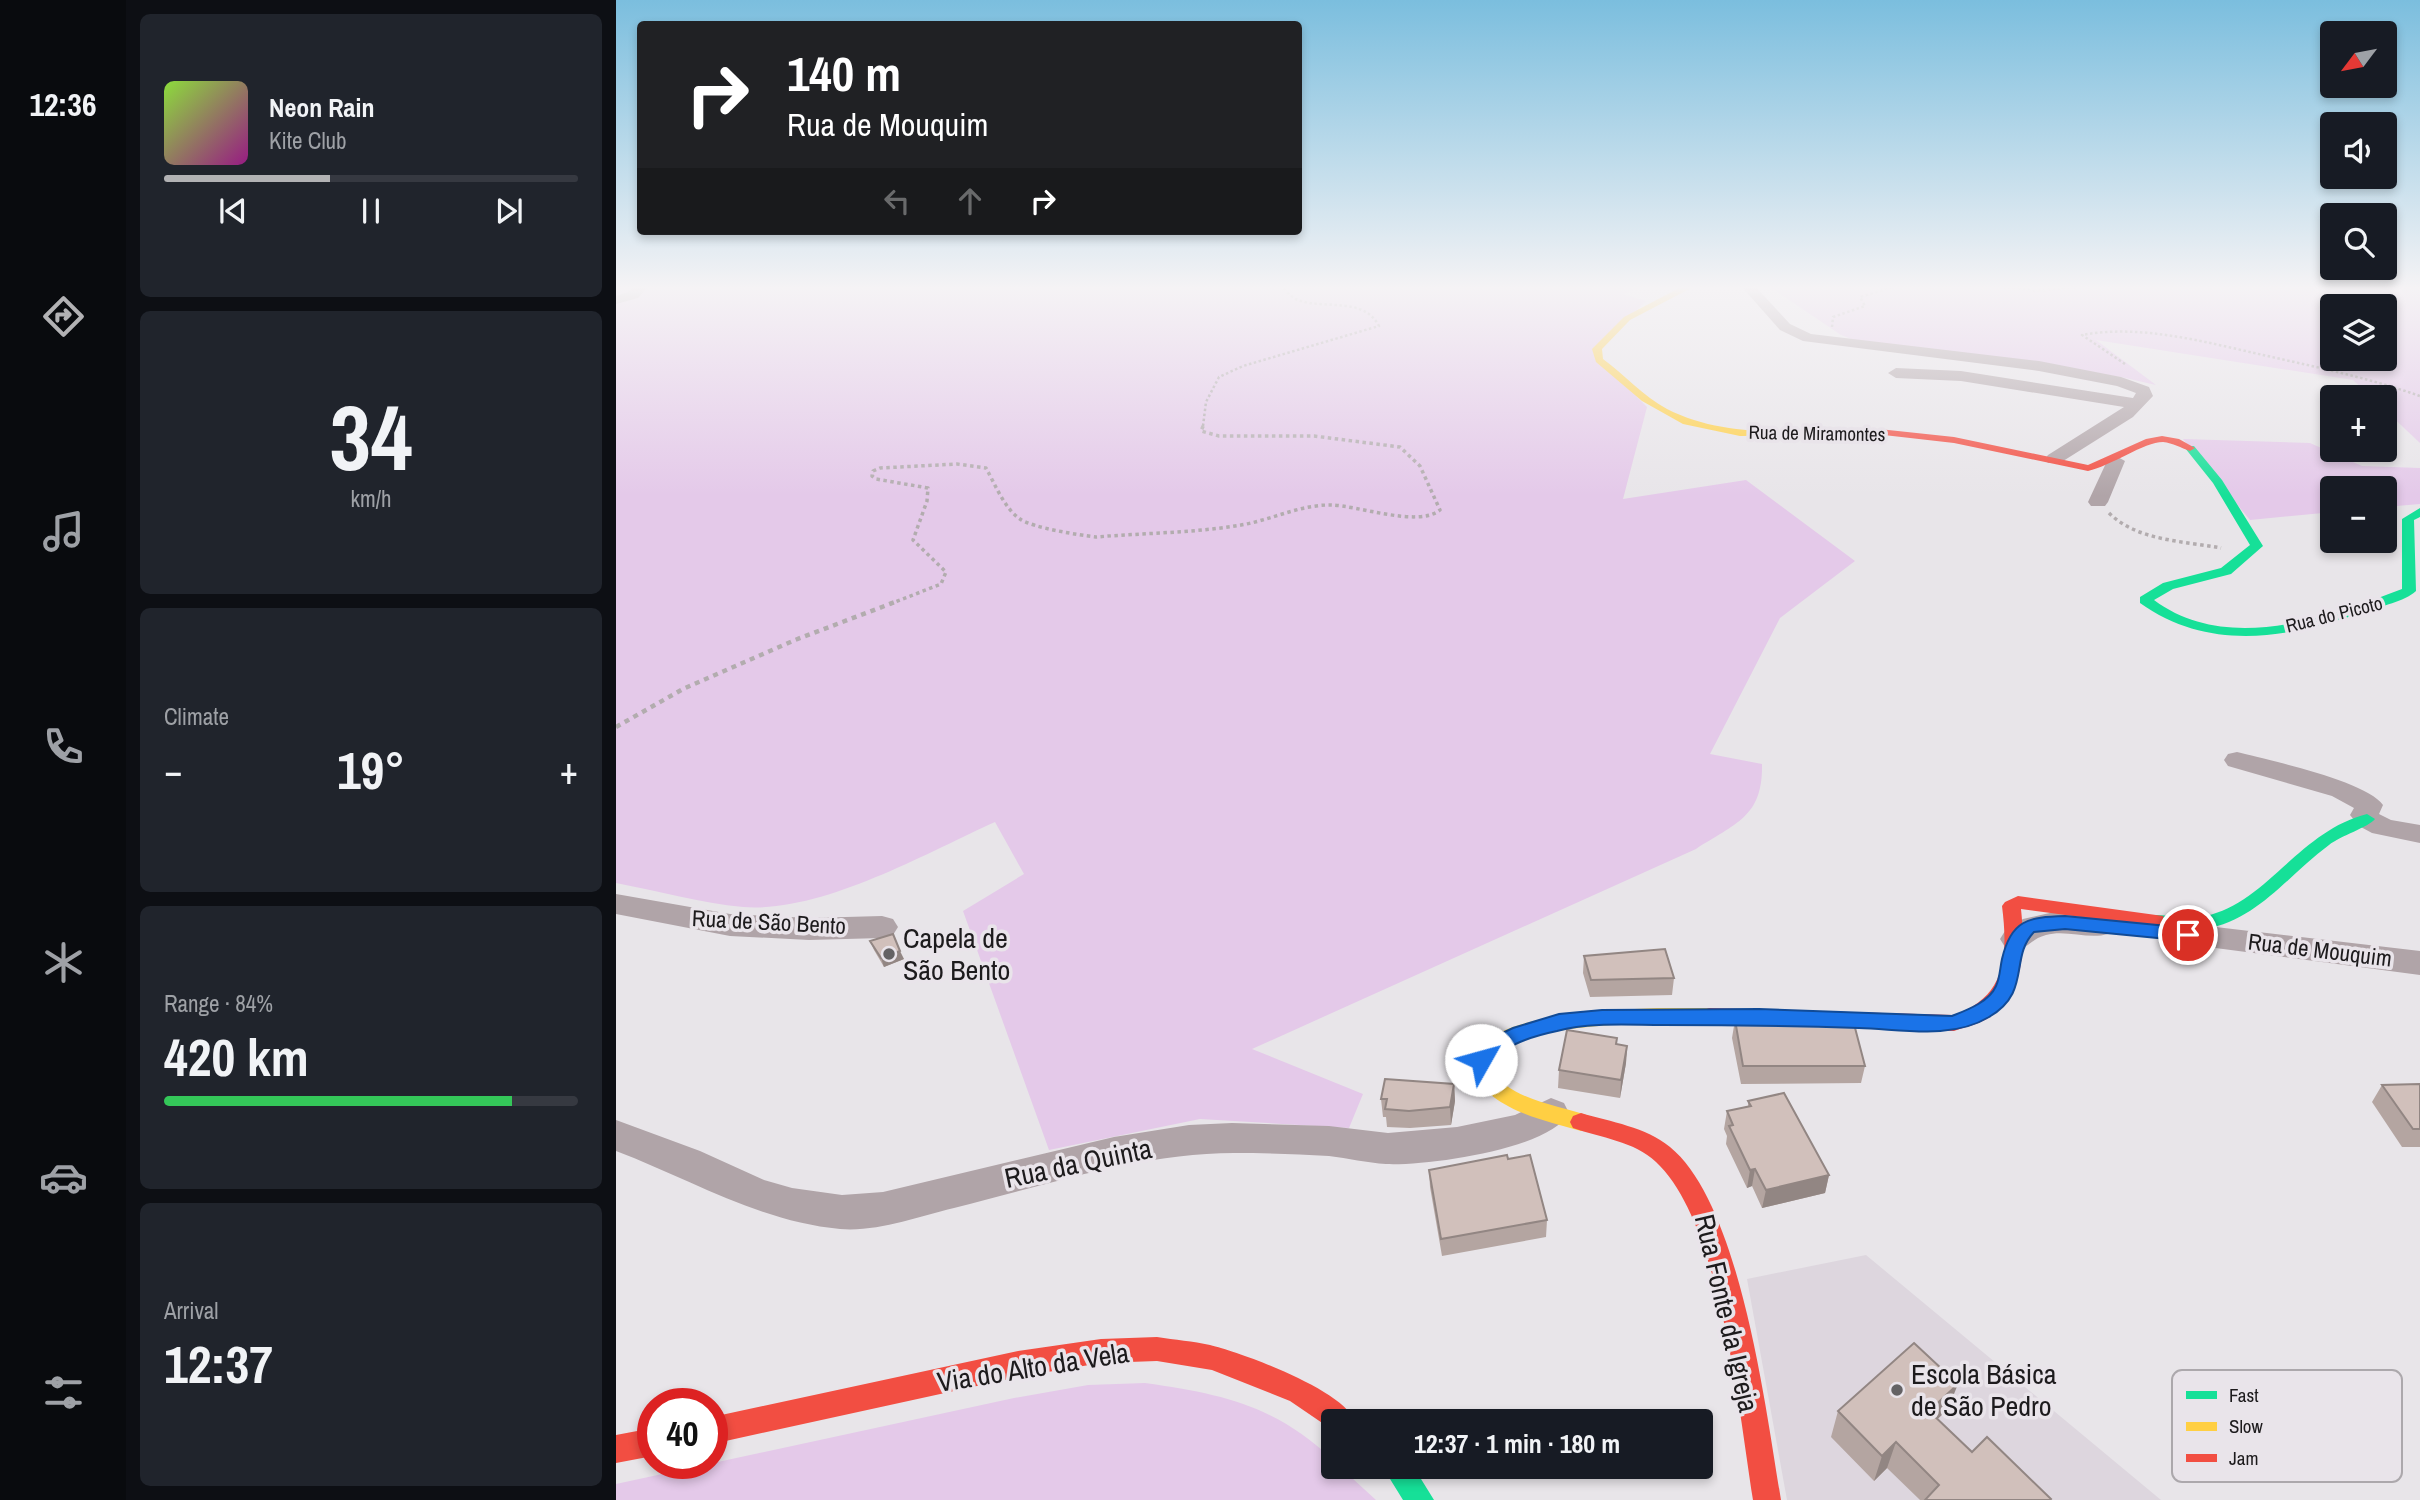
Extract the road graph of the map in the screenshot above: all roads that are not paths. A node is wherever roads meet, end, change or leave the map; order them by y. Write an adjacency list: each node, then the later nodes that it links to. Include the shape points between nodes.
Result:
1 (1598, 356): 5 (street, Rua de Miramontes, via 1670,414 1732,431 1910,435)
2 (1953, 356): 4 (street, via 2121,382 2143,390 2145,396)
3 (1896, 373): 4 (street, via 1971,377)
4 (2137, 404): 5 (street)
5 (2054, 459): 6 (street, via 2087,468)
6 (2116, 461): 7 (street); 9 (street, Rua do Picoto, via 2148,439 2189,447 2232,502 2257,546 2239,563 2208,577 2158,588 2145,600 2158,613 2195,627 2267,630 2313,623)
7 (2104, 508)
8 (2420, 512): 9 (street, Rua do Picoto, via 2407,519)
9 (2414, 596)
10 (2236, 760): 11 (street, via 2360,798 2369,805 2364,815)
11 (2367, 819): 12 (street); 15 (street, via 2329,836 2250,906 2204,923 2146,920 2018,902 2011,906)
12 (2420, 834)
13 (616, 904): 14 (street, Rua de São Bento, via 730,925)
14 (882, 927)
15 (2016, 939): 16 (street, Rua de Mouquim, via 2043,923 2065,923); 17 (street, Rua Fonte da Igreja, via 2005,991 1983,1012 1954,1023 1602,1017 1559,1022 1488,1049 1481,1060 1482,1074 1491,1085)
16 (2420, 963)
17 (1550, 1113): 18 (street, Rua da Quinta, via 1523,1129 1388,1149 1329,1141 1189,1140 1114,1153 883,1209 842,1212 756,1194); 25 (street, Rua Fonte da Igreja, via 1644,1142 1683,1174 1702,1203 1734,1314)
18 (616, 1135)
19 (1325, 1409): 20 (street, Via do Alto da Vela, via 1299,1391 1212,1358 1157,1349 1101,1351 1018,1364)
20 (728, 1427)
21 (637, 1445): 22 (street)
22 (616, 1449)
23 (1405, 1479): 24 (street)
24 (1420, 1500)
25 (1767, 1500)

